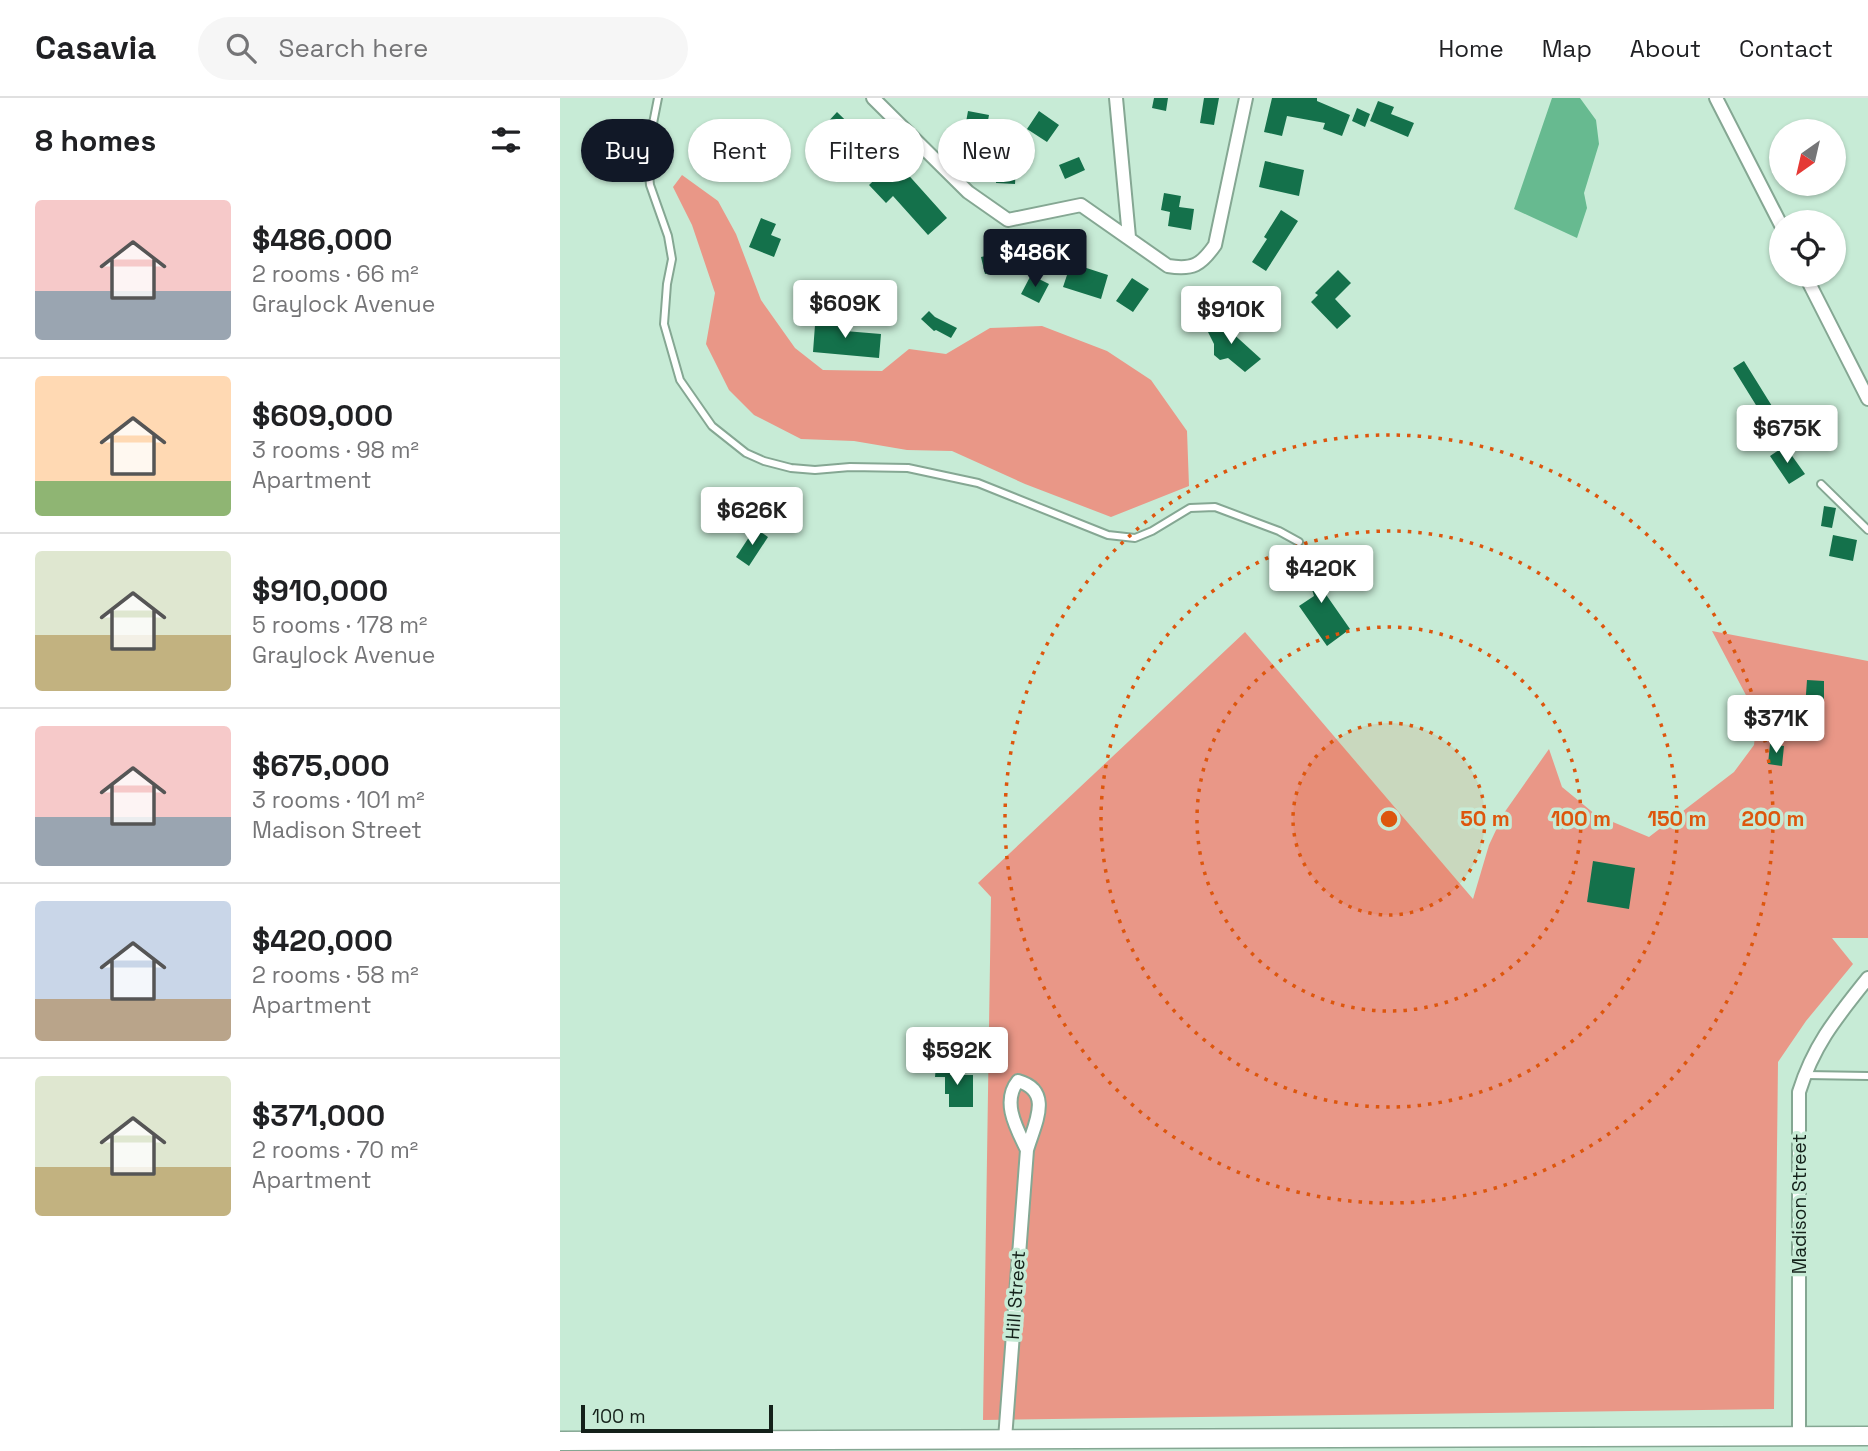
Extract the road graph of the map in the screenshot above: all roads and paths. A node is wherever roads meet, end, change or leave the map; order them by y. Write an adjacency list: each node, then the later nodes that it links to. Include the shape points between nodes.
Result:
1 (658, 98): 12 (lane, via 647,154 650,185 672,259 664,324 680,380 712,426 746,453 791,468 908,468 978,483 1108,535 1135,538 1190,508 1215,507)
2 (873, 98): 7 (street, via 968,192 1008,220 1081,205)
3 (1116, 98): 7 (street)
4 (1246, 98): 7 (street, via 1215,245 1204,261 1185,269 1168,266)
5 (1716, 98): 6 (street)
6 (1773, 210)
7 (1129, 237)
8 (1811, 287): 9 (street)
9 (1868, 399)
10 (1821, 484): 11 (lane)
11 (1868, 530)
12 (1299, 542)
13 (1868, 978): 14 (street, Madison Street, via 1829,1027)
14 (1804, 1075): 15 (lane); 20 (street, Madison Street, via 1799,1092)
15 (1868, 1076)
16 (1027, 1150): 16 (street, Hill Street, via 1010,1098 1018,1081 1033,1088 1040,1105); 18 (street, Hill Street)
17 (1868, 1436): 20 (main road)
18 (1005, 1439): 19 (main road); 20 (main road)
19 (560, 1441)
20 (1799, 1443)

